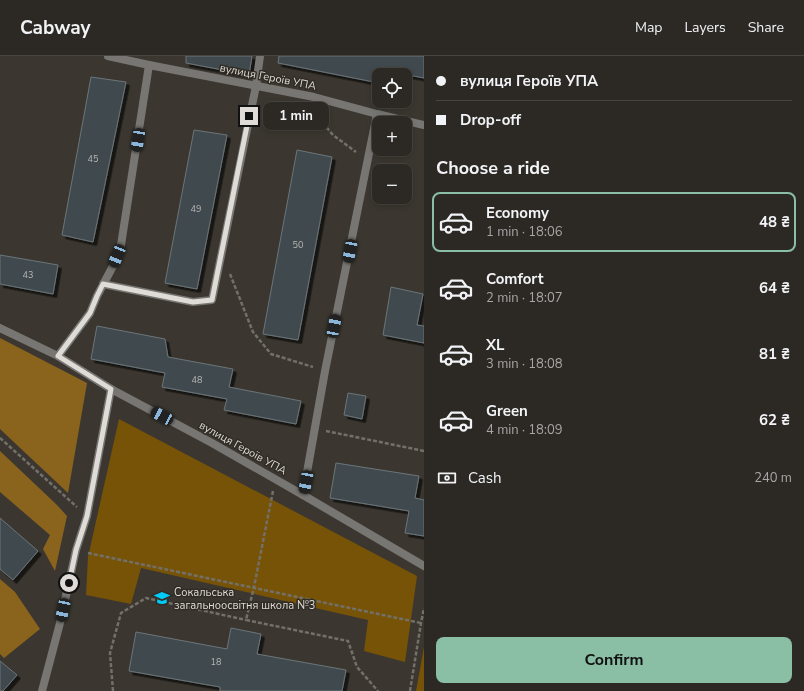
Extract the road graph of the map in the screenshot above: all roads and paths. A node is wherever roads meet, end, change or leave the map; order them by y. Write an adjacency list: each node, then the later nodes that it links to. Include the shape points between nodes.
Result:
1 (108, 56): 3 (street, вулиця Героїв УПА)
2 (260, 56): 4 (street)
3 (150, 65): 4 (street, вулиця Героїв УПА); 10 (street, via 121,245)
4 (256, 86): 5 (street, вулиця Героїв УПА); 10 (street, via 212,300 193,302)
5 (314, 97): 6 (street, вулиця Героїв УПА); 8 (path, via 309,107 328,130)
6 (377, 114): 7 (street, вулиця Героїв УПА); 8 (street)
7 (424, 125)
8 (368, 161): 13 (street)
9 (230, 274): 13 (path, via 253,332 271,354)
10 (103, 284): 12 (street, via 90,313)
11 (0, 328): 12 (street, вулиця Героїв УПА)
12 (58, 356): 14 (street, вулиця Героїв УПА)
13 (325, 371): 15 (street)
14 (111, 389): 18 (street, вулиця Героїв УПА); 20 (street)
15 (315, 429): 17 (path); 19 (street)
16 (0, 438): 20 (path)
17 (424, 451)
18 (275, 479): 19 (street, вулиця Героїв УПА); 23 (path)
19 (303, 495): 22 (street, вулиця Героїв УПА)
20 (87, 516): 21 (street)
21 (76, 550): 23 (path); 27 (street)
22 (424, 566)
23 (254, 587): 25 (path); 26 (path)
24 (424, 608): 26 (path)
25 (246, 620): 28 (path, via 146,598 121,613 110,653); 29 (path, via 348,641 356,667)
26 (421, 622): 30 (path)
27 (42, 691)
28 (113, 691)
29 (378, 691)
30 (410, 691)

